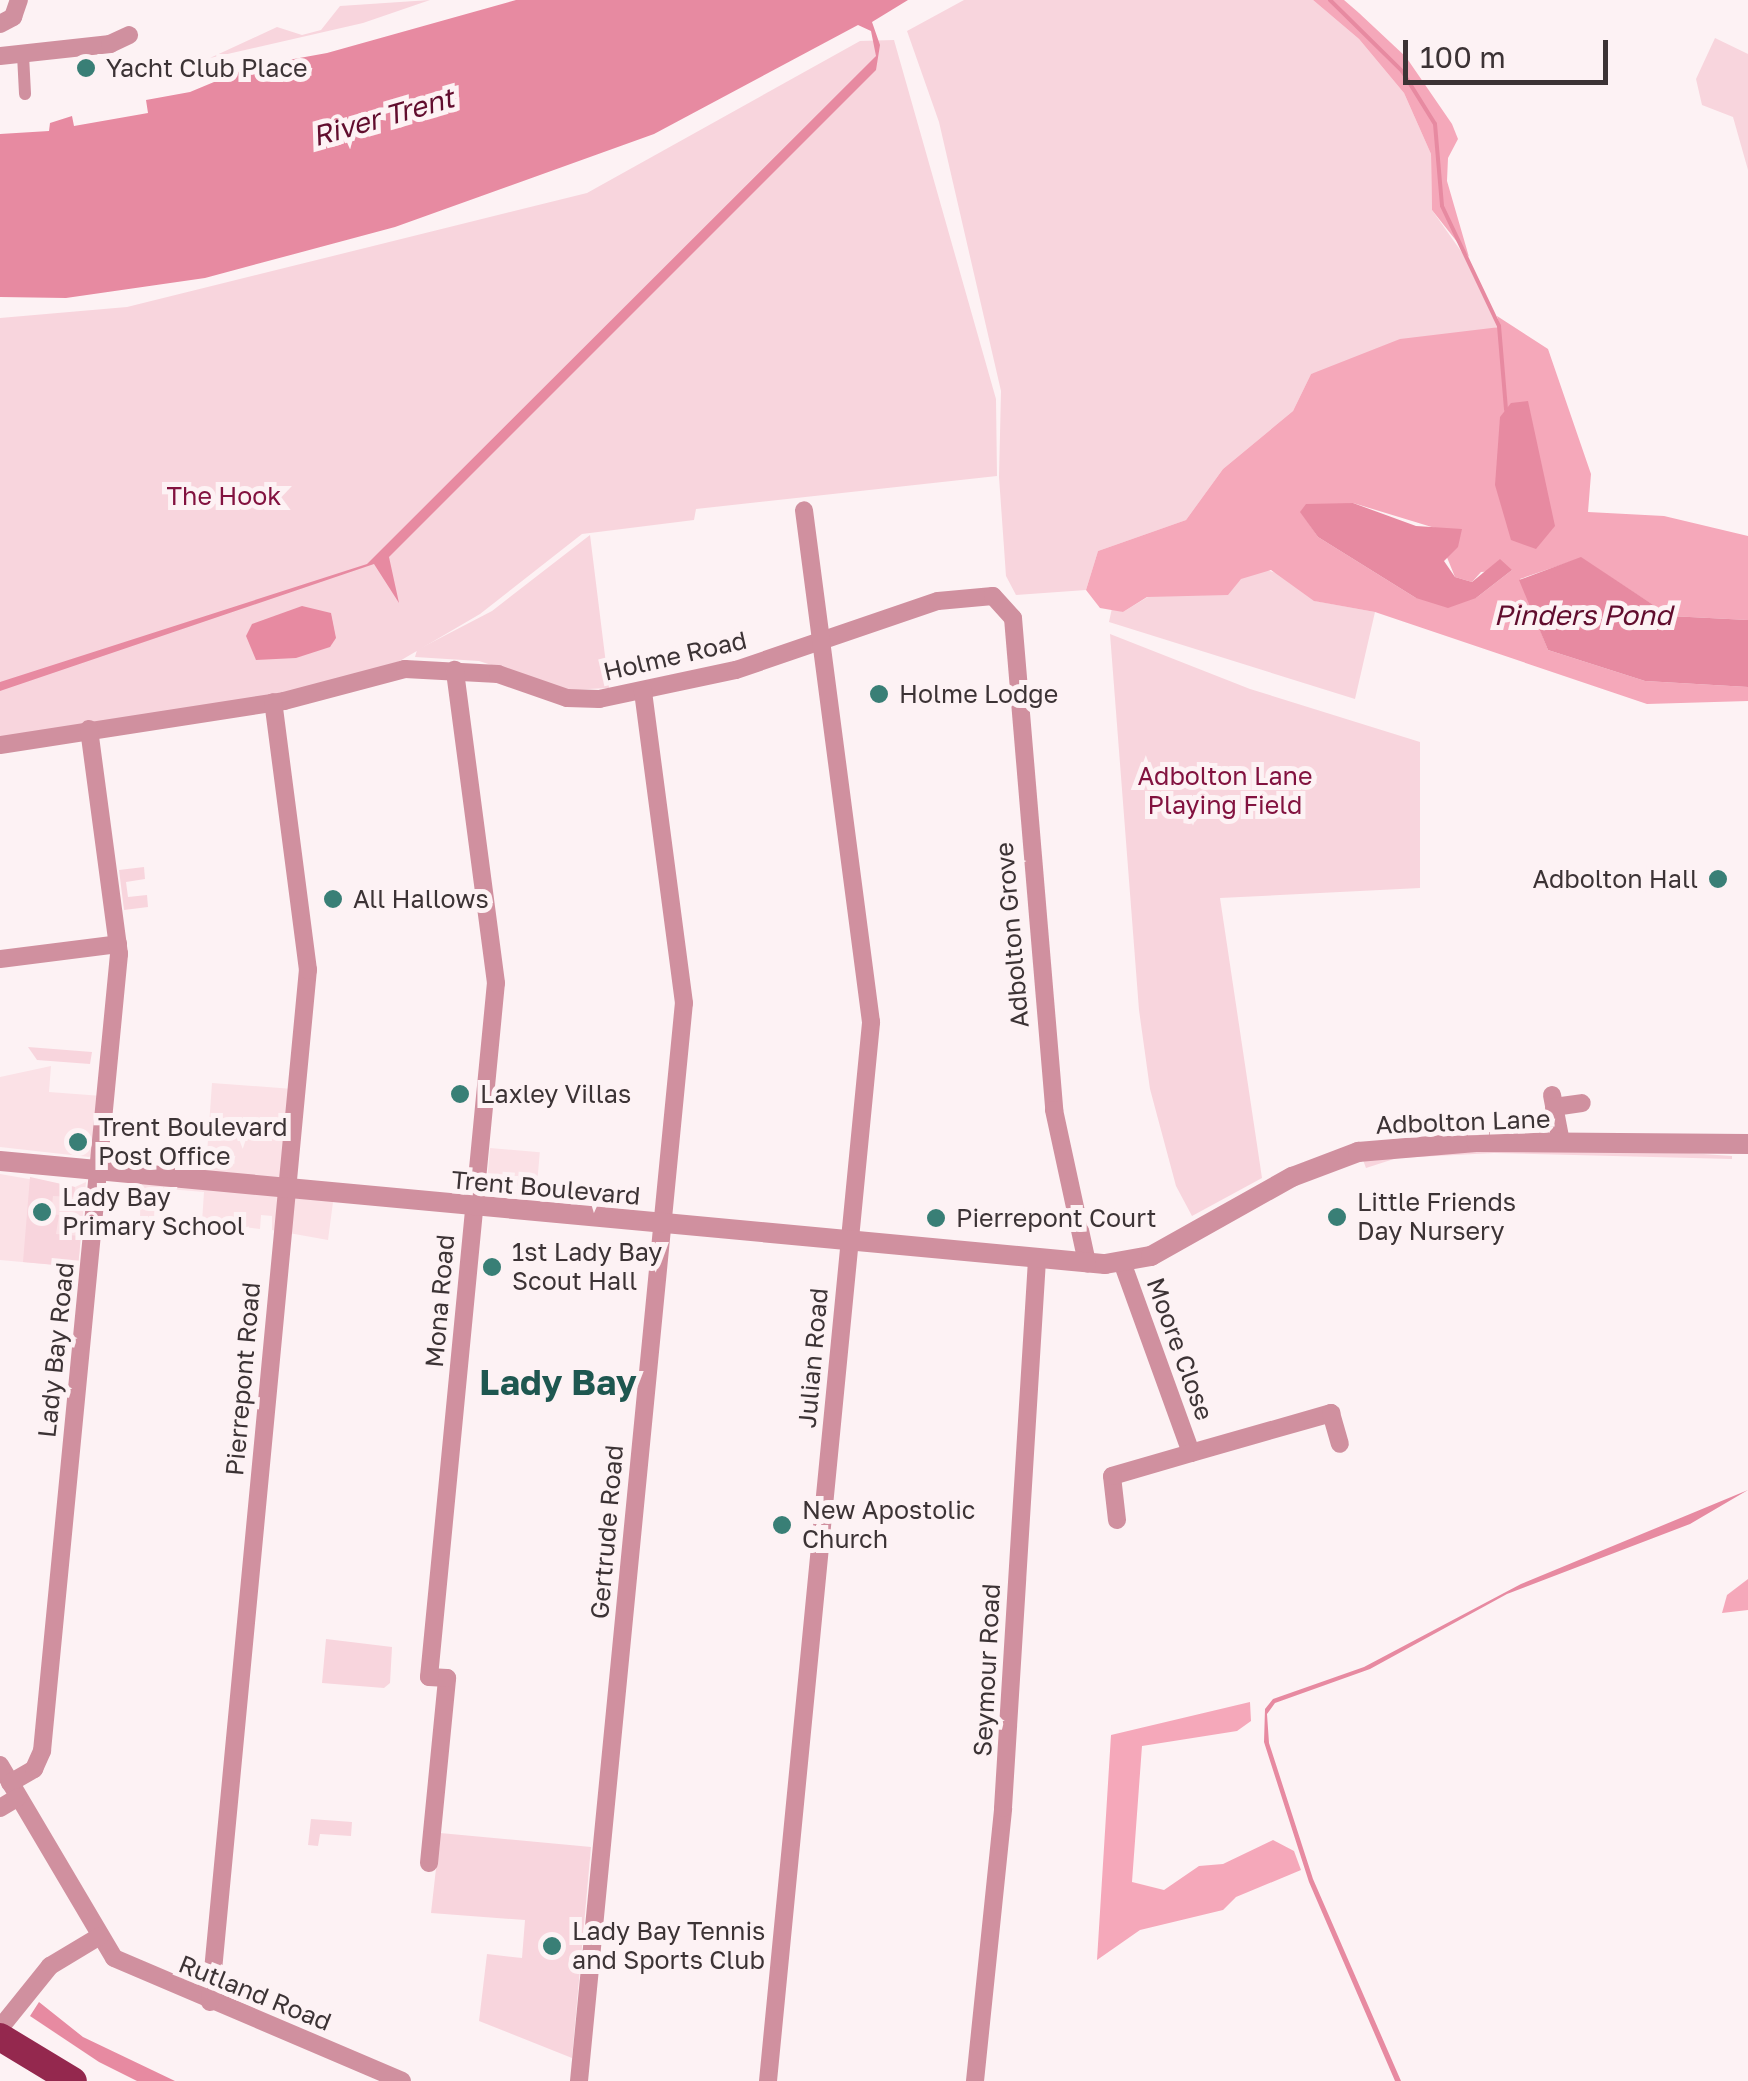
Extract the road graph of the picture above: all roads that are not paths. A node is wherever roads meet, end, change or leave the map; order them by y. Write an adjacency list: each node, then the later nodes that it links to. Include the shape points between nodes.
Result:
1 (19, 0): 2 (street, via 13,17)
2 (0, 24)
3 (129, 34): 4 (street, via 110,44)
4 (24, 55): 5 (street); 6 (street)
5 (0, 56)
6 (25, 94)
7 (804, 510): 9 (street, Julian Road)
8 (1002, 602): 9 (street, Holme Road, via 983,595 938,602); 28 (street, Adbolton Grove, via 1012,618 1054,1110)
9 (822, 641): 11 (street, Holme Road); 25 (street, Julian Road, via 871,1022)
10 (455, 670): 11 (street, Holme Road, via 498,674 568,698); 12 (street, Holme Road, via 383,672); 23 (street, Mona Road, via 496,983)
11 (643, 692): 24 (street, Gertrude Road, via 684,1002)
12 (273, 702): 13 (street, Holme Road); 22 (street, Pierrepont Road, via 308,970)
13 (89, 728): 14 (street, Holme Road); 15 (street, Lady Bay Road)
14 (0, 745)
15 (118, 944): 16 (street); 21 (street, Lady Bay Road)
16 (0, 959)
17 (1582, 1103): 18 (street, via 1553,1101)
18 (1560, 1142): 19 (street, Adbolton Lane); 27 (street, Adbolton Lane, via 1352,1153 1292,1177 1184,1241)
19 (1748, 1144)
20 (0, 1162): 21 (street, Trent Boulevard)
21 (98, 1171): 22 (street, Trent Boulevard); 33 (street, Lady Bay Road, via 42,1751)
22 (287, 1189): 23 (street, Trent Boulevard); 37 (street, Pierrepont Road)
23 (474, 1207): 24 (street, Trent Boulevard); 35 (street, Mona Road, via 430,1676 447,1678)
24 (662, 1224): 25 (street, Trent Boulevard); 42 (street, Gertrude Road)
25 (850, 1242): 26 (street, Trent Boulevard); 43 (street, Julian Road)
26 (1037, 1260): 28 (street, Trent Boulevard); 44 (street, Seymour Road, via 1004,1794)
27 (1122, 1262): 28 (street, Adbolton Lane); 30 (street, Moore Close)
28 (1088, 1263)
29 (1340, 1444): 30 (street, Moore Close, via 1330,1413)
30 (1191, 1453): 31 (street, Moore Close, via 1112,1476)
31 (1117, 1520)
32 (0, 1765): 33 (street, Rutland Road)
33 (15, 1790): 34 (street, Lady Bay Road); 36 (street, Rutland Road)
34 (0, 1808)
35 (429, 1862)
36 (100, 1936): 37 (street, Rutland Road, via 126,1967); 38 (street, via 50,1966)
37 (210, 2002): 41 (street, Rutland Road)
38 (0, 2028)
39 (0, 2037): 40 (highway)
40 (74, 2081)
41 (402, 2081)
42 (579, 2081)
43 (768, 2081)
44 (975, 2081)

